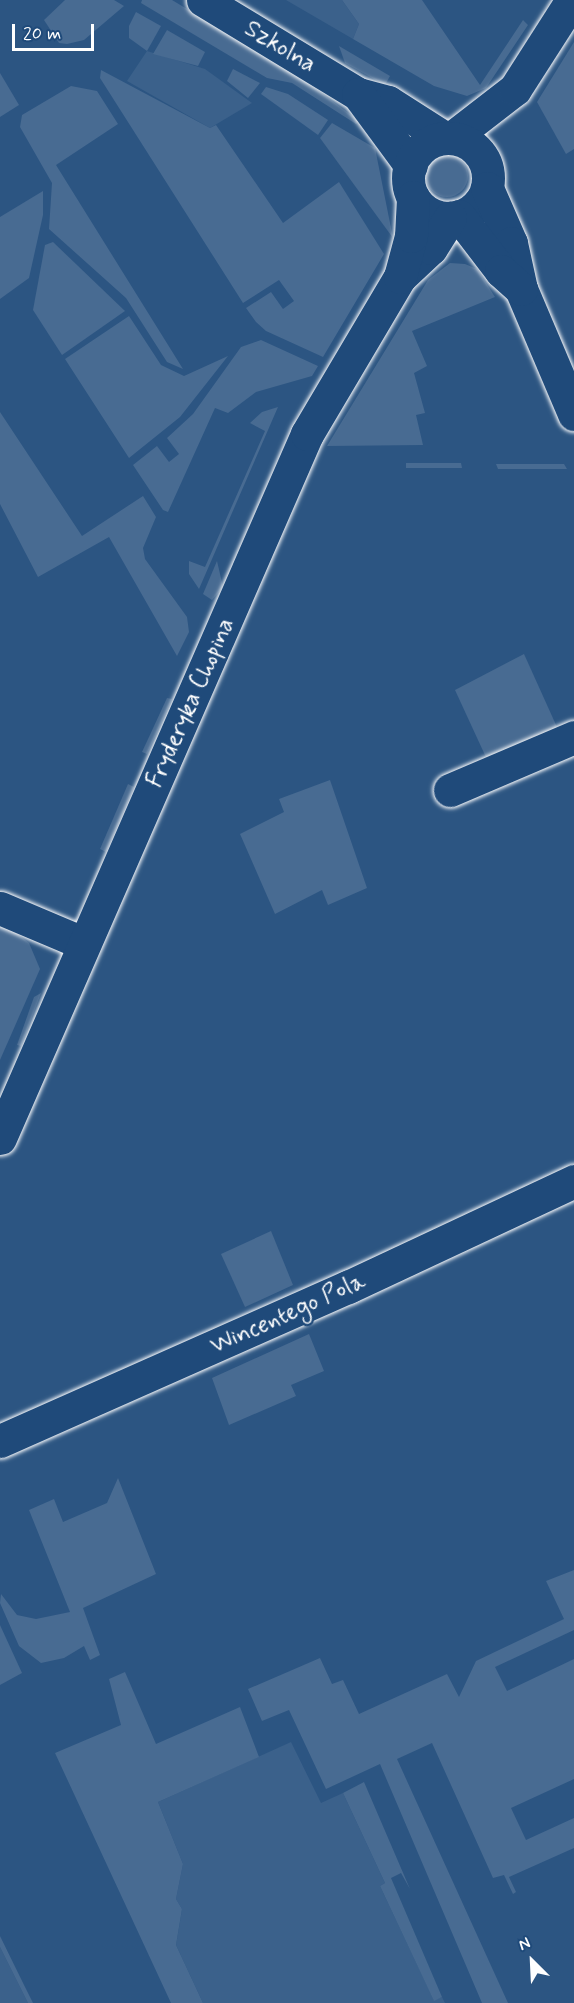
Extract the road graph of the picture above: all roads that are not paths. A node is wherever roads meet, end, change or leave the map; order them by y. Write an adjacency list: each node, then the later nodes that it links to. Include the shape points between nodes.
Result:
1 (203, 0): 4 (street, Szkolna)
2 (572, 0): 3 (street)
3 (515, 89): 5 (street); 6 (street)
4 (357, 94): 5 (street, via 388,102); 7 (street)
5 (448, 137): 6 (street, via 474,147); 7 (street, via 425,145)
6 (487, 178): 8 (street, via 479,204); 10 (street, via 511,243)
7 (412, 181): 8 (street, via 432,214); 9 (street, via 411,236)
8 (455, 217): 9 (street, via 431,248); 10 (street)
9 (400, 277): 15 (street, Fryderyka Chopina, via 311,425)
10 (521, 289): 11 (street)
11 (574, 414)
12 (574, 737): 13 (street)
13 (450, 790)
14 (0, 908): 15 (street)
15 (83, 943): 16 (street, Fryderyka Chopina)
16 (0, 1138)
17 (574, 1181): 18 (street, Wincentego Pola, via 348,1287)
18 (0, 1441)

